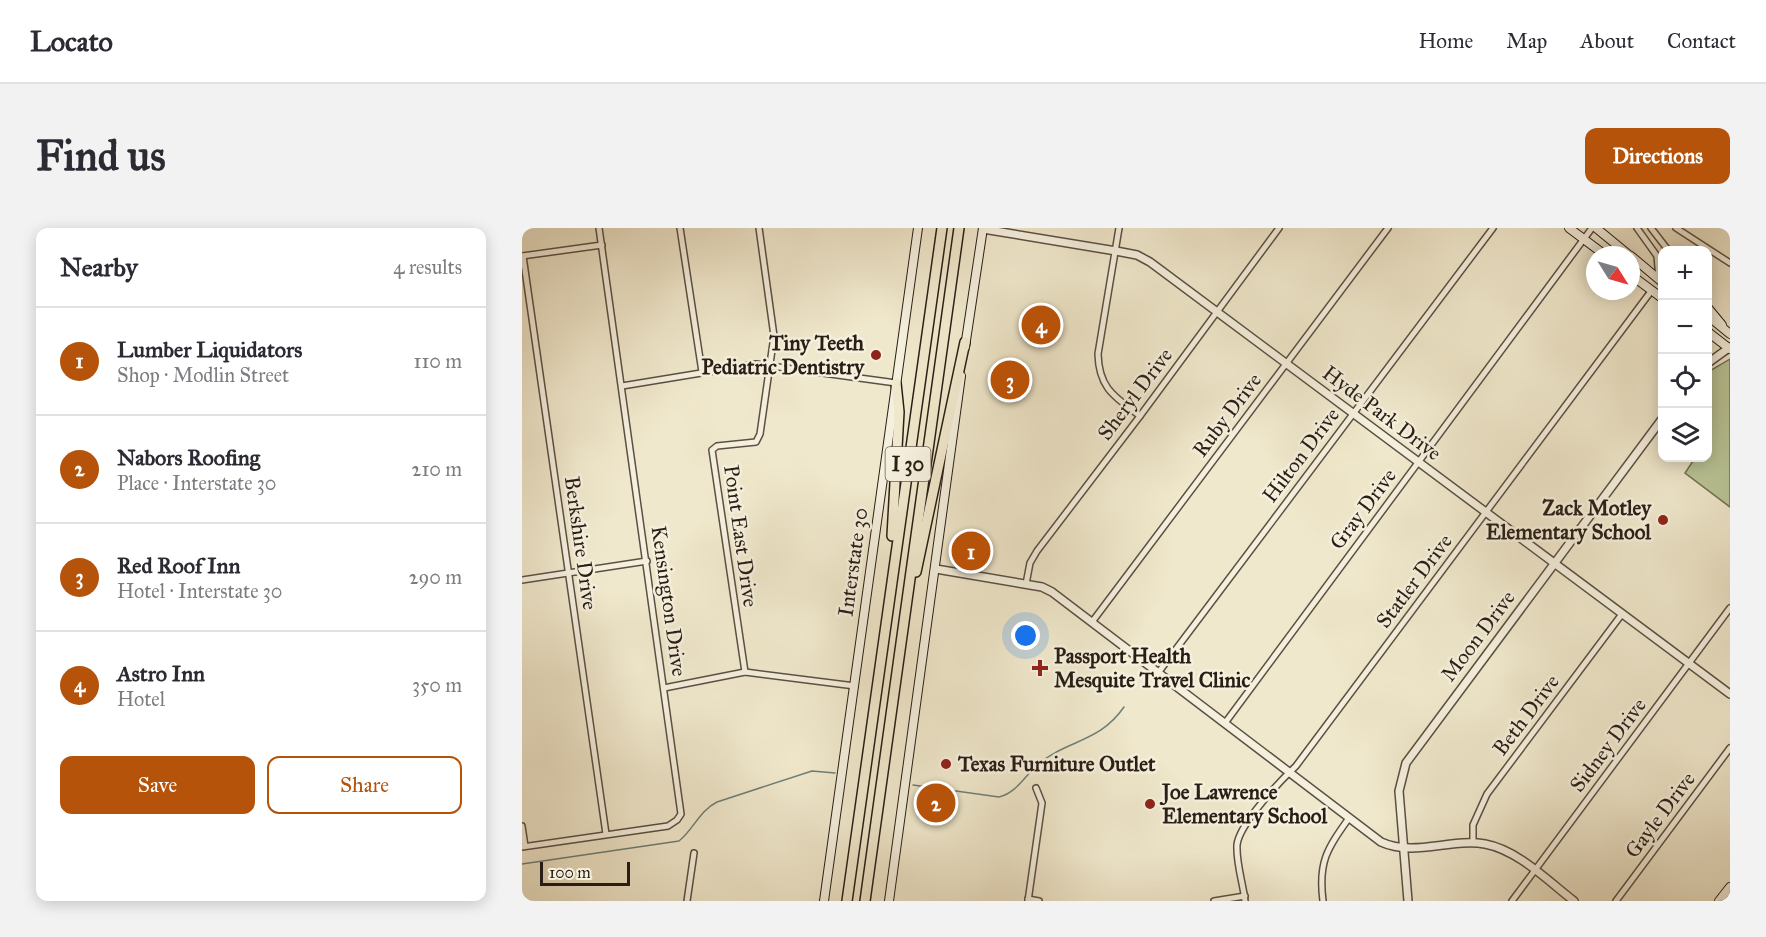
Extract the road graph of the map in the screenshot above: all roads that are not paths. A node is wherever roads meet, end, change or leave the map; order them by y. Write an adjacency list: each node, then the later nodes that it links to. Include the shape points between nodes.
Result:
1 (599, 228): 18 (street, Kensington Drive)
2 (680, 228): 42 (street)
3 (759, 228): 41 (street, Point East Drive, via 774,336)
4 (918, 228): 43 (main road, Interstate 30)
5 (942, 228): 56 (highway, I 30)
6 (959, 228): 59 (highway, I 30)
7 (983, 228): 22 (street, Hyde Park Drive); 37 (main road)
8 (1119, 228): 22 (street)
9 (1279, 228): 32 (street, Sheryl Drive)
10 (1388, 228): 40 (street, Ruby Drive)
11 (1493, 228): 45 (street, Hilton Drive)
12 (1569, 228): 17 (main road)
13 (1594, 228): 17 (street, Gray Drive); 20 (main road)
14 (1637, 228): 24 (street)
15 (1651, 228): 21 (street)
16 (1676, 228): 25 (street)
17 (1584, 239): 19 (main road); 48 (street, Gray Drive)
18 (602, 245): 23 (street); 44 (street, Kensington Drive)
19 (1593, 246)
20 (1617, 246)
21 (1665, 246)
22 (1116, 251): 32 (street, Hyde Park Drive, via 1150,262); 46 (street, via 1099,367 1104,385 1113,396)
23 (523, 256): 53 (street, Berkshire Drive)
24 (1658, 261)
25 (1730, 263)
26 (1640, 264): 27 (main road)
27 (1658, 277)
28 (1640, 281): 30 (main road)
29 (1658, 284): 30 (main road)
30 (1652, 290): 31 (main road); 49 (street, Statler Drive)
31 (1658, 295)
32 (1217, 311): 40 (street, Hyde Park Drive); 46 (street, Sheryl Drive)
33 (1712, 311): 35 (main road)
34 (1712, 320): 35 (main road)
35 (1727, 331)
36 (1712, 335): 38 (main road)
37 (965, 342): 52 (main road); 59 (highway)
38 (1730, 348): 39 (street)
39 (1712, 360)
40 (1287, 363): 45 (street, Hyde Park Drive); 60 (street, Ruby Drive)
41 (770, 365): 42 (street, via 756,363); 43 (street); 62 (street, Point East Drive, via 756,442 717,446 712,450)
42 (702, 372): 44 (street)
43 (896, 383): 56 (highway, via 899,412); 64 (main road, Interstate 30)
44 (622, 386): 50 (street, Kensington Drive)
45 (1353, 412): 48 (street, Hyde Park Drive); 63 (street, Hilton Drive)
46 (1140, 416): 55 (street, Sheryl Drive, via 1037,551)
47 (1658, 424): 51 (street, Moon Drive)
48 (1419, 461): 49 (street, Hyde Park Drive); 67 (street, Gray Drive)
49 (1486, 512): 51 (street, Hyde Park Drive); 69 (street, Statler Drive)
50 (647, 561): 53 (street); 65 (street, Kensington Drive)
51 (1554, 563): 58 (street, Hyde Park Drive); 76 (street, Moon Drive, via 1406,763 1399,791)
52 (936, 569): 55 (street); 86 (main road)
53 (569, 573): 54 (street); 73 (street, Berkshire Drive)
54 (522, 580)
55 (1026, 584): 60 (street, via 1052,592)
56 (889, 595): 84 (highway, I 30)
57 (1730, 608): 61 (street, Sidney Drive)
58 (1622, 614): 61 (street, Hyde Park Drive); 74 (street, Beth Drive, via 1487,794 1473,825)
59 (904, 618): 85 (highway, I 30)
60 (1092, 622): 63 (street)
61 (1689, 664): 66 (street, Hyde Park Drive); 78 (street, Sidney Drive)
62 (744, 672): 64 (street); 65 (street)
63 (1158, 673): 67 (street)
64 (855, 686): 83 (main road, Interstate 30)
65 (664, 688): 73 (street, Kensington Drive, via 681,814 671,825)
66 (1730, 694)
67 (1224, 723): 69 (street)
68 (1730, 748): 93 (street, Gayle Drive)
69 (1290, 772): 71 (street); 80 (street, Statler Drive, via 1238,840)
70 (1036, 788): 81 (street, via 1042,803)
71 (1349, 818): 76 (street, via 1381,842); 89 (street, via 1324,855)
72 (522, 826): 75 (street)
73 (606, 834): 75 (street, Kensington Drive)
74 (1473, 843): 76 (street); 78 (street, via 1501,849)
75 (523, 847)
76 (1404, 848): 90 (street, Moon Drive)
77 (694, 854): 82 (street)
78 (1534, 871): 91 (street, Sidney Drive); 92 (street)
79 (1730, 887): 94 (main road)
80 (1245, 899): 88 (street)
81 (1028, 900): 87 (street)
82 (687, 901)
83 (824, 901)
84 (847, 901)
85 (865, 901)
86 (889, 901)
87 (1039, 901)
88 (1214, 901)
89 (1323, 901)
90 (1408, 901)
91 (1512, 901)
92 (1574, 901)
93 (1616, 901)
94 (1719, 901)

